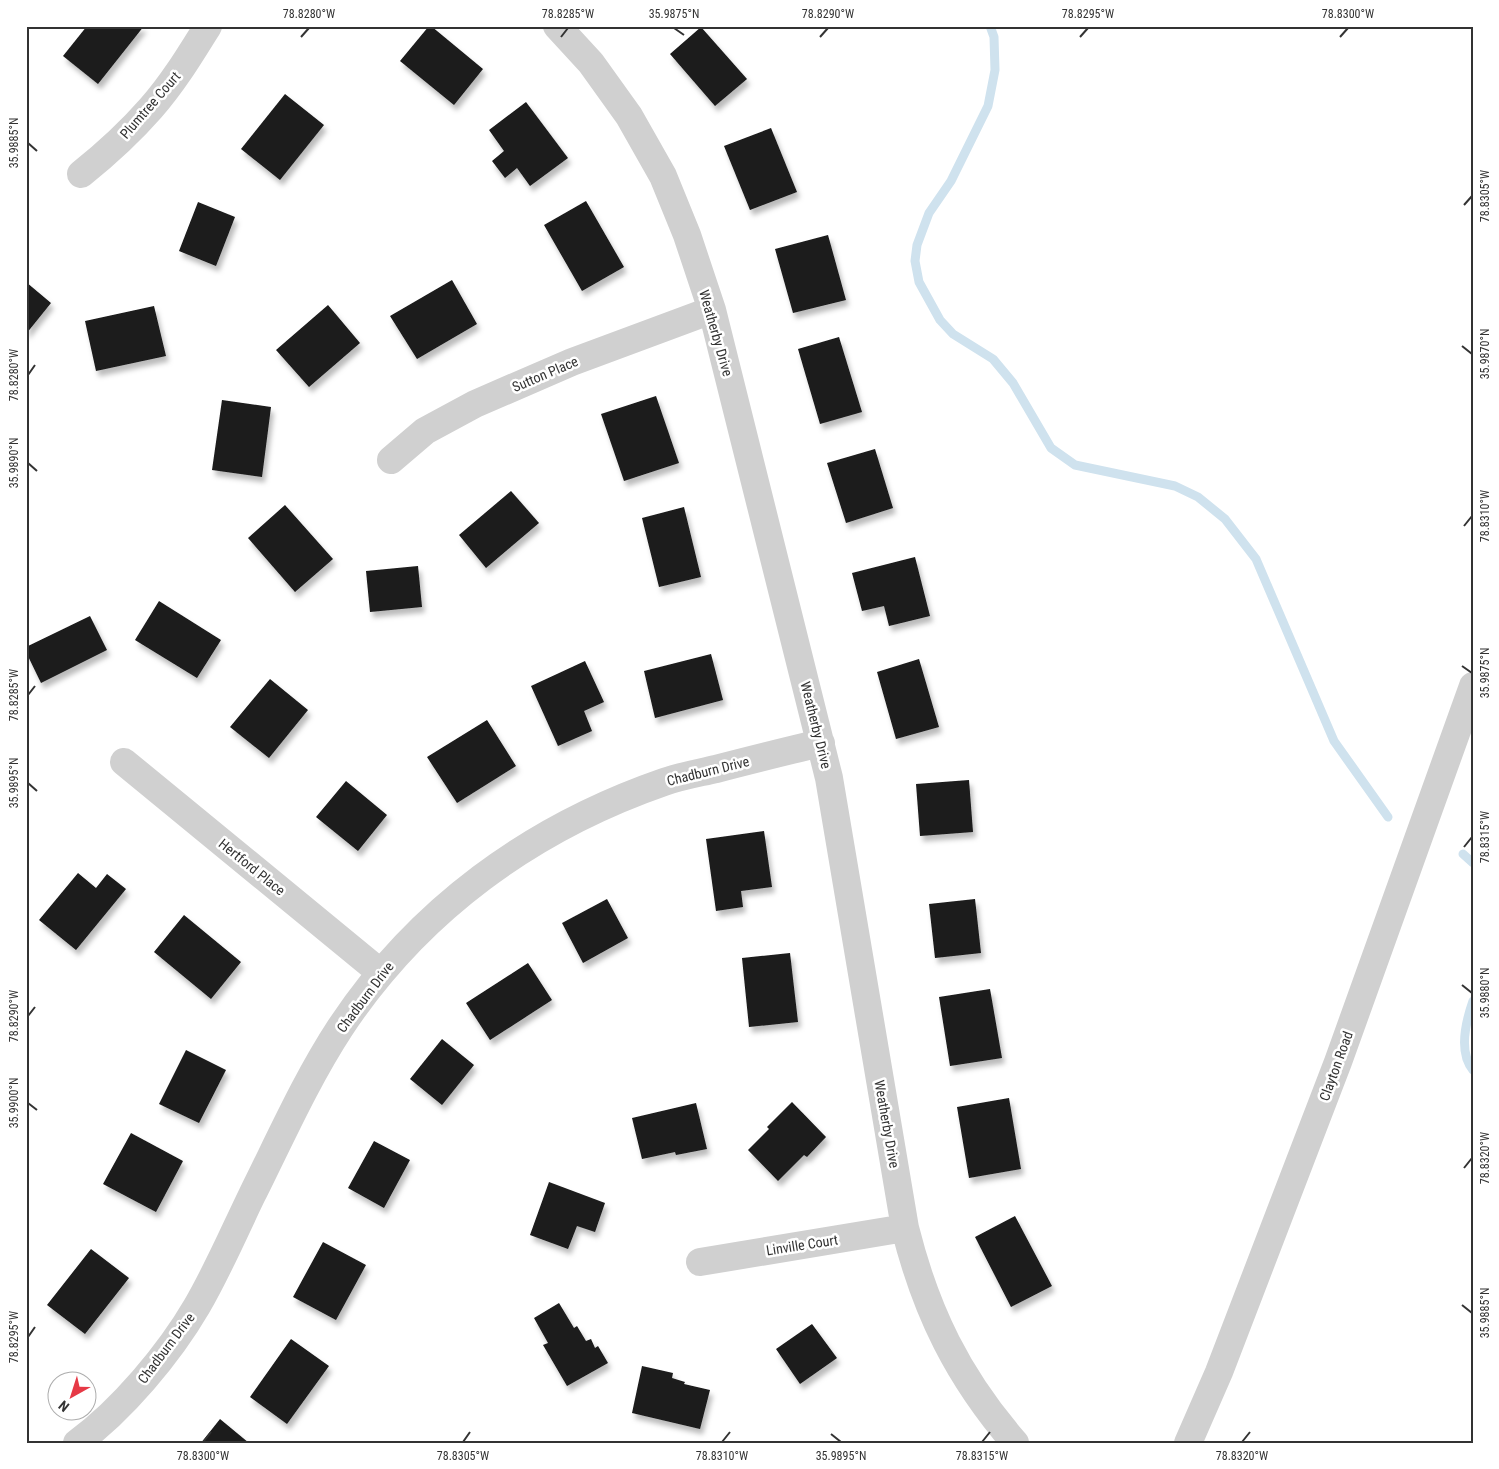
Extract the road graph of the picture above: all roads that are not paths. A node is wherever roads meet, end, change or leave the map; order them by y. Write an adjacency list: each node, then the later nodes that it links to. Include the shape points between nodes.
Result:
1 (208, 26): 3 (street, Plumtree Court, via 183,67 151,108)
2 (557, 26): 4 (street, Weatherby Drive, via 591,63 629,116 662,176 687,235)
3 (81, 174)
4 (712, 310): 5 (street, Sutton Place, via 572,362 475,404 426,431); 8 (street, Weatherby Drive)
5 (391, 460)
6 (1473, 686): 7 (street, Clayton Road)
7 (1463, 742): 15 (street, Clayton Road, via 1219,1372)
8 (821, 743): 10 (street, Chadburn Drive, via 666,781 601,806 540,838 482,876 428,922); 11 (street, Weatherby Drive)
9 (124, 762): 10 (street, Hertford Place)
10 (381, 972): 13 (street, Chadburn Drive, via 340,1029 305,1089 197,1306 161,1359 123,1402)
11 (905, 1228): 12 (street, Linville Court); 14 (street, Weatherby Drive, via 914,1266 937,1326 965,1377)
12 (700, 1262)
13 (77, 1443)
14 (1014, 1443)
15 (1188, 1443)

